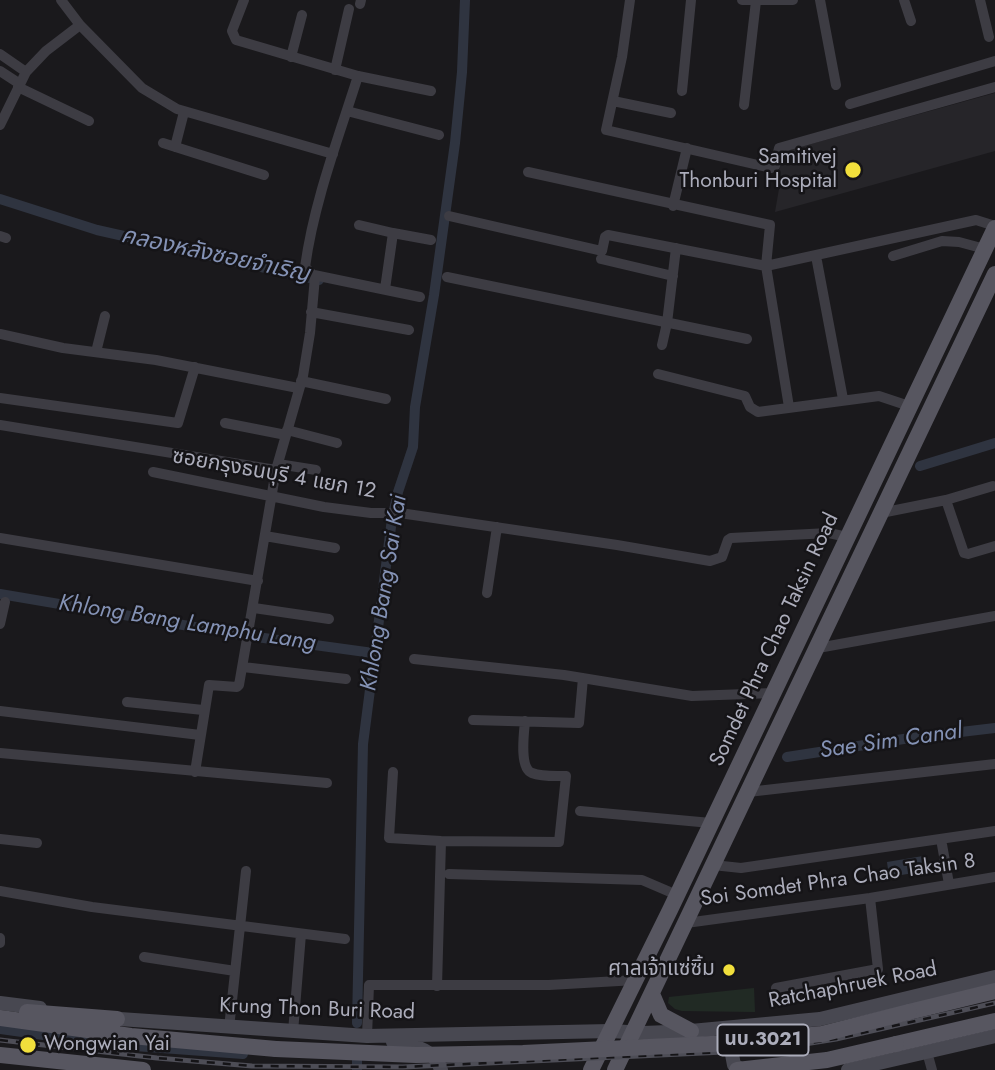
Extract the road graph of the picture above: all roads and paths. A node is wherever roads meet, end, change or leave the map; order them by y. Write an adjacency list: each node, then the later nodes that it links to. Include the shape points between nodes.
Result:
1 (61, 0): 14 (street)
2 (244, 0): 17 (street, via 232,31 234,38)
3 (631, 0): 30 (street)
4 (691, 0): 28 (street)
5 (742, 0): 10 (street)
6 (793, 0): 10 (street)
7 (820, 0): 24 (street)
8 (904, 0): 13 (street)
9 (980, 0): 15 (street)
10 (756, 1): 32 (street)
11 (357, 4): 19 (street)
12 (302, 15): 17 (street)
13 (911, 21)
14 (80, 25): 21 (street); 34 (street, via 142,88)
15 (989, 37)
16 (0, 54): 21 (street)
17 (291, 57): 19 (street)
18 (995, 61): 23 (street)
19 (335, 70): 22 (street)
20 (0, 71): 25 (street)
21 (26, 72): 25 (street)
22 (358, 76): 27 (street); 33 (street)
23 (942, 78): 29 (street); 31 (street)
24 (836, 85)
25 (19, 86): 36 (street); 37 (street)
26 (995, 88): 29 (street)
27 (430, 91)
28 (682, 91)
29 (949, 100): 41 (street, via 779,148 772,168)
30 (612, 101): 35 (street); 41 (street, via 606,130)
31 (850, 104)
32 (744, 105)
33 (347, 111): 38 (street); 42 (street)
34 (184, 112): 40 (street); 42 (street)
35 (671, 113)
36 (89, 121)
37 (0, 125)
38 (439, 135)
39 (163, 143): 40 (street)
40 (175, 147): 44 (street)
41 (687, 148): 45 (street)
42 (333, 153): 60 (street, via 309,242 306,267)
43 (528, 172): 45 (street)
44 (264, 176)
45 (673, 206): 56 (street, via 770,225)
46 (449, 216): 52 (street, via 602,251 608,234)
47 (359, 225): 49 (street)
48 (995, 227): 51 (main road, Somdet Phra Chao Taksin Road); 53 (street, via 975,220)
49 (393, 233): 50 (street); 61 (street)
50 (431, 240)
51 (989, 246): 54 (street, via 942,241); 77 (main road, Somdet Phra Chao Taksin Road)
52 (676, 248): 56 (street); 57 (street)
53 (816, 256): 56 (street); 76 (street)
54 (893, 256)
55 (600, 259): 57 (street)
56 (766, 265): 78 (street)
57 (673, 276): 65 (street)
58 (447, 277): 65 (street)
59 (994, 277): 89 (main road, Somdet Phra Chao Taksin Road)
60 (314, 279): 61 (street); 63 (street)
61 (385, 289): 62 (street)
62 (420, 297)
63 (312, 312): 66 (street); 73 (street)
64 (105, 316): 70 (street)
65 (667, 323): 68 (street); 69 (street)
66 (410, 330)
67 (0, 334): 70 (street)
68 (747, 339)
69 (662, 345)
70 (96, 352): 71 (street)
71 (195, 367): 73 (street); 74 (street, via 178,423)
72 (658, 374): 78 (street, via 745,396 754,412)
73 (300, 385): 75 (street); 81 (street)
74 (0, 398)
75 (386, 399)
76 (843, 400): 77 (street, via 879,396); 78 (street)
77 (909, 406): 92 (main road, Somdet Phra Chao Taksin Road)
78 (789, 407)
79 (225, 423): 81 (street)
80 (0, 425): 83 (street)
81 (286, 433): 82 (street); 83 (street)
82 (337, 443)
83 (277, 467): 84 (street); 87 (street)
84 (316, 470)
85 (153, 472): 87 (street, ซอยกรุงธนบุรี 4 แยก 12)
86 (993, 486): 88 (street)
87 (272, 496): 90 (street, ซอยกรุงธนบุรี 4 แยก 12, via 324,507); 91 (street)
88 (946, 500): 89 (street); 94 (street, via 964,553)
89 (881, 513): 103 (main road, Somdet Phra Chao Taksin Road)
90 (497, 527): 92 (street, ซอยกรุงธนบุรี 4 แยก 12, via 710,561 722,557 732,538 829,533); 97 (street)
91 (265, 536): 95 (street); 96 (street)
92 (847, 537): 108 (main road, Somdet Phra Chao Taksin Road)
93 (0, 538): 96 (street)
94 (995, 546)
95 (335, 548)
96 (258, 581): 99 (street)
97 (487, 593)
98 (5, 601): 102 (street)
99 (254, 608): 101 (street); 105 (street)
100 (995, 616): 103 (street)
101 (329, 618)
102 (0, 624)
103 (817, 648): 120 (main road, Somdet Phra Chao Taksin Road)
104 (414, 659): 106 (street)
105 (243, 667): 107 (street); 110 (street, via 239,687 209,685)
106 (583, 678): 108 (street, via 692,696); 113 (street, via 579,723)
107 (346, 679)
108 (773, 694): 122 (main road, Somdet Phra Chao Taksin Road)
109 (127, 702): 110 (street)
110 (204, 710): 114 (street)
111 (0, 711): 114 (street)
112 (474, 720): 113 (street)
113 (525, 721): 126 (street, via 526,768 536,774 566,776 559,842)
114 (200, 735): 117 (street)
115 (0, 753): 117 (street)
116 (995, 764): 120 (street)
117 (195, 772): 119 (street)
118 (393, 772): 126 (street, via 389,838)
119 (327, 782)
120 (748, 792): 128 (main road, Somdet Phra Chao Taksin Road)
121 (580, 811): 122 (street)
122 (711, 823): 134 (main road, Somdet Phra Chao Taksin Road)
123 (995, 831): 125 (street)
124 (0, 839): 127 (street)
125 (941, 839): 128 (street, via 741,868); 132 (street)
126 (441, 841): 144 (street)
127 (37, 843)
128 (713, 865): 136 (main road, Somdet Phra Chao Taksin Road)
129 (246, 871): 137 (street)
130 (449, 874): 134 (street, via 642,880)
131 (995, 877): 132 (street, Soi Somdet Phra Chao Taksin 8)
132 (949, 884): 135 (street, Soi Somdet Phra Chao Taksin 8)
133 (0, 891): 137 (street)
134 (677, 895): 143 (main road, Somdet Phra Chao Taksin Road)
135 (870, 898): 136 (street, Soi Somdet Phra Chao Taksin 8); 145 (street, via 878,969)
136 (686, 923): 147 (main road, Somdet Phra Chao Taksin Road)
137 (239, 926): 138 (street); 141 (street)
138 (301, 934): 139 (street); 157 (street)
139 (345, 939)
140 (144, 957): 141 (street)
141 (235, 971): 154 (street)
142 (995, 977): 153 (main road, Ratchaphruek Road / นบ.3021, via 820,1019)
143 (636, 980): 144 (street); 155 (main road, Somdet Phra Chao Taksin Road)
144 (437, 986): 159 (street, via 369,985)
145 (776, 988)
146 (995, 991): 161 (main road, Ratchaphruek Road / นบ.3021, bridge, via 822,1034)
147 (652, 994): 156 (main road, via 661,1015); 158 (main road, Somdet Phra Chao Taksin Road)
148 (0, 1003): 151 (main road, Krung Thon Buri Road)
149 (0, 1010): 151 (main road)
150 (0, 1018): 161 (main road, Krung Thon Buri Road / นบ.3021, bridge, via 276,1049 416,1055)
151 (117, 1019): 154 (main road, Krung Thon Buri Road)
152 (995, 1021): 168 (main road, นบ.3021, bridge, via 827,1060)
153 (756, 1027): 156 (main road, Ratchaphruek Road / นบ.3021); 168 (main road, via 739,1033 731,1049)
154 (229, 1028): 157 (main road, Krung Thon Buri Road)
155 (611, 1031): 158 (main road, Krung Thon Buri Road / นบ.3021); 159 (main road, Krung Thon Buri Road); 166 (main road, Somdet Phra Chao Taksin Road)
156 (691, 1031): 158 (main road, Ratchaphruek Road / นบ.3021)
157 (293, 1032): 159 (main road, Krung Thon Buri Road)
158 (634, 1032): 167 (main road, Somdet Phra Chao Taksin Road)
159 (367, 1036): 165 (main road, via 423,1049 435,1057)
160 (995, 1036): 162 (main road)
161 (614, 1049)
162 (927, 1052): 169 (main road); 170 (street)
163 (0, 1055): 164 (main road)
164 (143, 1070)
165 (440, 1070)
166 (591, 1070)
167 (615, 1070)
168 (739, 1070)
169 (848, 1070)
170 (932, 1070)

